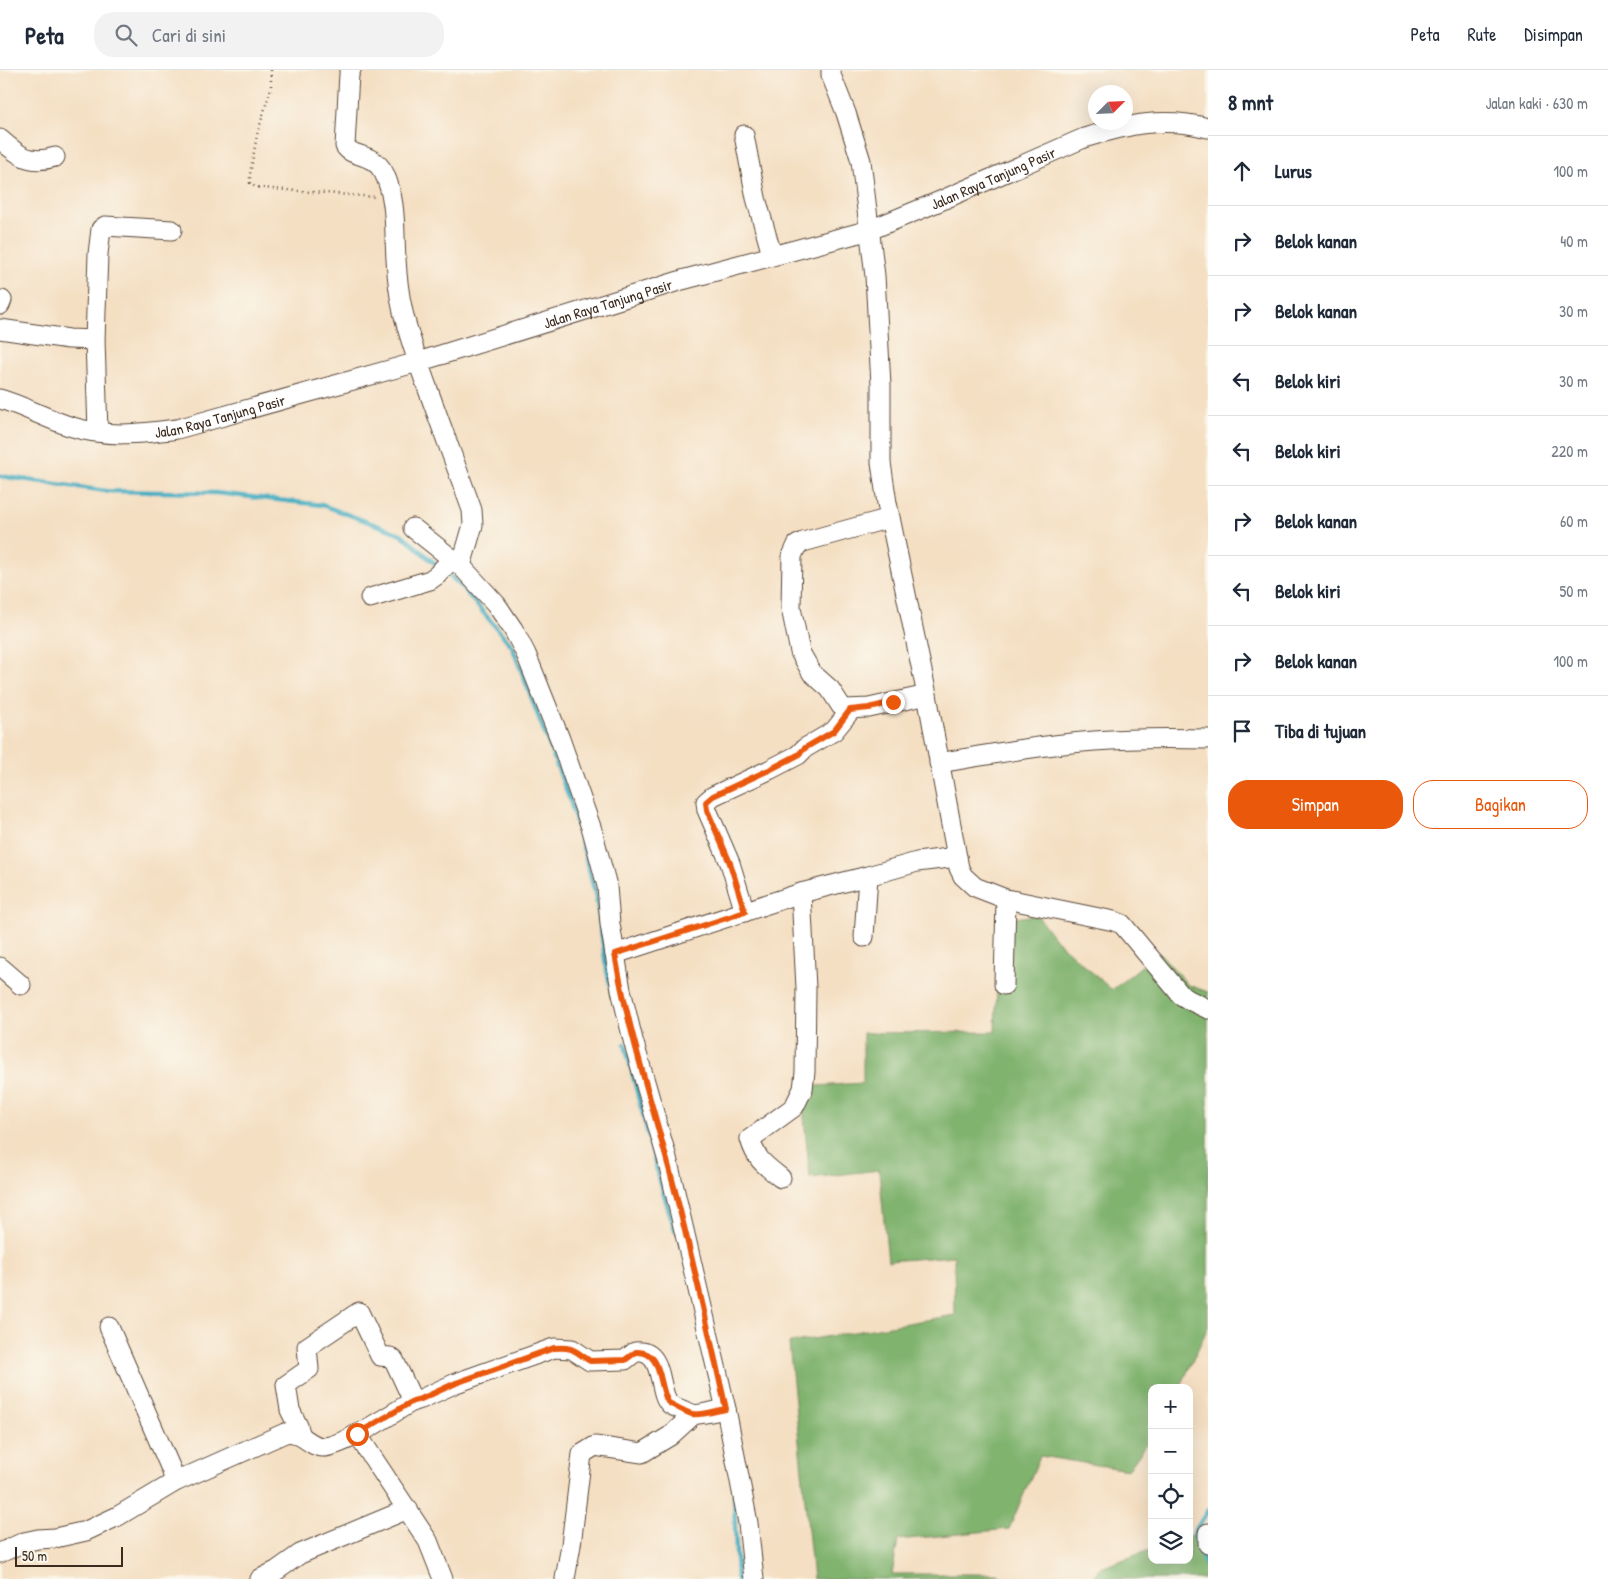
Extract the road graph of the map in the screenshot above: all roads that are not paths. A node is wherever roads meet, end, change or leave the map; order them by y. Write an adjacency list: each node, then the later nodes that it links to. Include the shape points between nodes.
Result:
1 (351, 70): 12 (street, via 345,146 349,151 375,162 383,172 392,198 398,288)
2 (831, 70): 8 (street, via 861,161)
3 (1208, 128): 8 (street, Jalan Raya Tanjung Pasir, via 1165,121 1099,133)
4 (744, 135): 9 (street, via 756,198)
5 (0, 139): 6 (street, via 24,158)
6 (54, 157)
7 (172, 230): 11 (street, via 105,226 101,229)
8 (870, 230): 9 (street, Jalan Raya Tanjung Pasir); 15 (street, via 882,384 881,463)
9 (772, 255): 12 (street, Jalan Raya Tanjung Pasir)
10 (0, 329): 11 (street)
11 (95, 340): 14 (street)
12 (418, 362): 14 (street, Jalan Raya Tanjung Pasir, via 177,428 115,435); 17 (street, via 472,510 473,525)
13 (0, 399): 14 (street, Jalan Raya Tanjung Pasir, via 70,426)
14 (98, 432)
15 (890, 518): 19 (street); 20 (street, via 802,542 792,556 791,608 800,652 812,673 830,689 841,706)
16 (413, 528): 17 (street)
17 (455, 561): 18 (street, via 430,580); 29 (street, via 496,604 526,654 592,830 607,886)
18 (370, 598)
19 (926, 695): 20 (street); 22 (street)
20 (850, 710): 27 (street, via 834,731 798,755 706,802)
21 (1208, 739): 22 (street, via 1095,741 1013,750)
22 (939, 763): 23 (street)
23 (956, 857): 24 (street, via 917,862); 26 (street, via 968,882)
24 (868, 876): 25 (street); 28 (street)
25 (801, 893): 27 (street); 34 (street, via 806,988 803,1089 794,1107 750,1139 764,1166)
26 (1006, 899): 32 (street); 33 (street, via 1122,924 1181,995)
27 (745, 912): 29 (street)
28 (864, 936)
29 (615, 954): 37 (street, via 633,1040 669,1167)
30 (0, 967): 31 (street)
31 (21, 985)
32 (1004, 986)
33 (1208, 1009)
34 (781, 1178)
35 (109, 1327): 40 (street)
36 (413, 1401): 37 (street, via 560,1347 576,1351 590,1361 625,1360 638,1352 649,1355 656,1363 669,1403); 38 (street); 39 (street, via 394,1360 380,1356 359,1312 306,1346 309,1369 286,1385 290,1410)
37 (713, 1411): 47 (street, via 642,1453 595,1446 582,1454); 48 (street, via 748,1523)
38 (357, 1434): 39 (street, via 325,1447 316,1446); 41 (street)
39 (301, 1436): 40 (street, via 291,1431 276,1436)
40 (175, 1482): 44 (street, via 86,1532 24,1542)
41 (408, 1508): 45 (street, via 300,1554 276,1572); 46 (street, via 428,1540)
42 (1208, 1533): 43 (street)
43 (1208, 1544)
44 (0, 1553)
45 (260, 1579)
46 (443, 1579)
47 (564, 1579)
48 (754, 1579)

